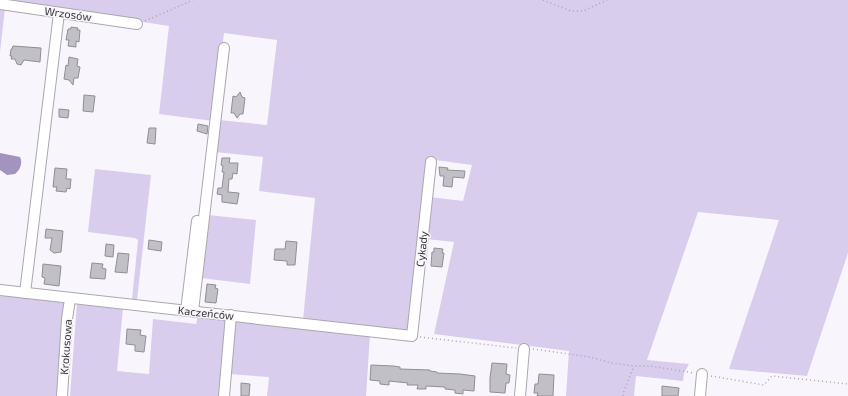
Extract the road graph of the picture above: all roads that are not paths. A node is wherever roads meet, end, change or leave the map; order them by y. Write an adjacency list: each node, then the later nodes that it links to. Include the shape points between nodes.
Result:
1 (0, 4): 2 (street, Wrzosów)
2 (59, 13): 3 (street, Wrzosów); 8 (street)
3 (137, 24)
4 (224, 48): 10 (street)
5 (431, 162): 12 (street, Cykady)
6 (204, 165): 10 (street)
7 (0, 290): 8 (street, Kaczeńców)
8 (25, 294): 9 (street, Kaczeńców)
9 (70, 299): 10 (street, Kaczeńców); 15 (street, Krokusowa)
10 (190, 311): 11 (street, Kaczeńców)
11 (231, 315): 12 (street, Kaczeńców); 16 (street)
12 (412, 336)
13 (524, 349): 17 (street)
14 (702, 374): 18 (street)
15 (62, 396)
16 (224, 396)
17 (520, 396)
18 (700, 396)

